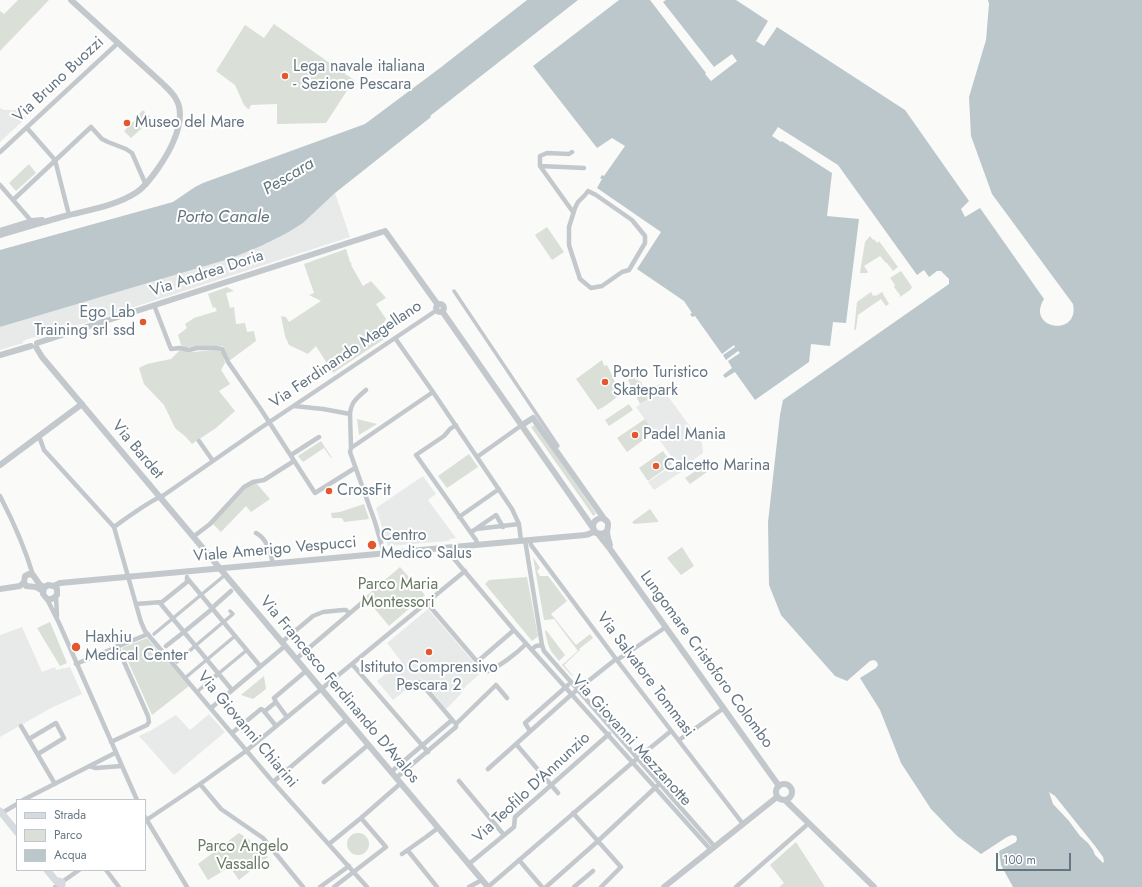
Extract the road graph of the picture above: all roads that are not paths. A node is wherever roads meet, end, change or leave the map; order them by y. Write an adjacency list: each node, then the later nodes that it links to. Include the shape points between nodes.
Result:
1 (71, 0): 2 (street)
2 (118, 43): 3 (street, Via Bruno Buozzi); 10 (street, via 171,92 180,108 178,131)
3 (27, 128): 4 (street, Via Bruno Buozzi); 6 (street)
4 (0, 152)
5 (572, 152): 7 (street, via 547,152 540,156)
6 (55, 160): 10 (street, via 91,127 102,139 132,153); 11 (street); 13 (street)
7 (540, 166): 8 (street); 12 (street)
8 (584, 168)
9 (0, 185): 11 (street)
10 (146, 185): 13 (street, via 123,200)
11 (14, 200): 14 (street)
12 (573, 212): 12 (street, via 568,227 569,245 582,282 591,288 602,286 628,270 646,243 645,236 632,220 588,191)
13 (69, 215): 14 (street)
14 (32, 224): 15 (street); 17 (street)
15 (0, 231)
16 (385, 231): 19 (street, Via Andrea Doria); 20 (street, Lungomare Cristoforo Colombo)
17 (0, 235)
18 (454, 291): 35 (street)
19 (154, 305): 22 (street, Via Andrea Doria); 29 (street, via 171,349 221,348)
20 (439, 309): 21 (street, Via Ferdinando Magellano); 31 (street, Lungomare Cristoforo Colombo)
21 (395, 338): 25 (street, Via Giovanni Mezzanotte); 27 (street, Via Ferdinando Magellano)
22 (34, 345): 23 (street, Via Andrea Doria); 26 (street, Via Bardet)
23 (0, 354)
24 (366, 390): 28 (street, via 350,407)
25 (433, 392): 30 (street, Via Giovanni Mezzanotte); 36 (street)
26 (82, 404): 32 (street); 45 (street, Via Bardet)
27 (294, 406): 28 (street, via 323,409); 29 (street, Via Ferdinando Magellano)
28 (350, 416): 36 (street)
29 (269, 423): 37 (street, Via Ferdinando Magellano); 39 (street, Via Ferdinando Magellano)
30 (456, 425): 38 (street, Via Giovanni Mezzanotte); 46 (street, via 416,455)
31 (522, 425): 38 (street); 47 (street, via 533,418); 52 (street, Lungomare Cristoforo Colombo)
32 (39, 436): 41 (street); 49 (street, via 44,450)
33 (319, 436): 37 (street)
34 (199, 441): 39 (street)
35 (558, 446)
36 (351, 448): 42 (street)
37 (292, 455): 40 (street, Via Ferdinando Magellano)
38 (477, 457): 43 (street, Via Giovanni Mezzanotte)
39 (213, 461): 45 (street, Via Ferdinando Magellano)
40 (294, 461): 42 (street, Via Ferdinando Magellano, via 315,493); 56 (street, via 264,480 253,482 240,490 210,524)
41 (0, 465)
42 (355, 468): 61 (street)
43 (499, 489): 46 (street); 48 (street, Via Giovanni Mezzanotte)
44 (0, 496): 62 (street)
45 (159, 497): 49 (street, Via Ferdinando Magellano); 56 (street, Via Bardet)
46 (459, 517): 54 (street)
47 (605, 520): 52 (street, via 603,518 594,522); 53 (street, via 609,526)
48 (519, 524): 50 (street); 57 (street, Via Giovanni Mezzanotte)
49 (114, 527): 70 (street, Via Giovanni Chiarini)
50 (503, 527): 51 (street); 51 (street, via 496,515)
51 (476, 529): 54 (street)
52 (595, 531): 53 (street, via 603,534); 57 (street, Viale Amerigo Vespucci, via 585,535); 60 (street, Lungomare Cristoforo Colombo)
53 (607, 531): 60 (street, Lungomare Cristoforo Colombo)
54 (471, 532): 58 (street)
55 (256, 533): 63 (street, via 261,536)
56 (193, 537): 64 (street, Via Bardet)
57 (525, 540): 58 (street, Viale Amerigo Vespucci); 97 (street, Via Giovanni Mezzanotte); 105 (street, Via Salvatore Tommasi)
58 (478, 545): 59 (street, Viale Amerigo Vespucci)
59 (448, 548): 61 (street, Viale Amerigo Vespucci); 65 (street, Via Giovanni Mezzanotte)
60 (610, 549): 89 (street, Lungomare Cristoforo Colombo)
61 (384, 553): 63 (street, Viale Amerigo Vespucci)
62 (29, 562): 68 (street); 69 (street)
63 (273, 564): 64 (street, Viale Amerigo Vespucci)
64 (220, 568): 66 (street, Viale Amerigo Vespucci); 67 (street, Via Francesco Ferdinando D'Avalos)
65 (465, 572): 81 (street); 90 (street, Via Giovanni Mezzanotte)
66 (187, 574): 70 (street, Viale Amerigo Vespucci); 76 (street); 80 (street, via 187,582)
67 (225, 574): 76 (street); 95 (street, Via Francesco Ferdinando D'Avalos)
68 (26, 575): 69 (street); 71 (street)
69 (33, 575): 74 (street)
70 (129, 577): 72 (street, Viale Amerigo Vespucci, via 60,583); 82 (street, Via Giovanni Chiarini)
71 (24, 582): 73 (street, via 17,587); 74 (street, via 28,586)
72 (54, 586): 74 (street, via 49,585); 77 (street)
73 (0, 589)
74 (44, 590): 78 (street)
75 (231, 591): 83 (street)
76 (201, 594): 83 (street); 86 (street)
77 (56, 596): 78 (street); 88 (street)
78 (47, 599): 88 (street)
79 (363, 602): 85 (street)
80 (160, 603): 82 (street); 86 (street)
81 (427, 603): 107 (street); 109 (street)
82 (136, 604): 92 (street, Via Giovanni Chiarini, via 142,625)
83 (212, 608): 87 (street); 91 (street)
84 (230, 611): 87 (street, via 233,614)
85 (349, 613): 95 (street, via 343,610 313,616); 103 (street)
86 (172, 618): 91 (street); 93 (street)
87 (224, 622): 94 (street); 100 (street)
88 (59, 623): 108 (street)
89 (666, 627): 105 (street); 126 (street, Lungomare Cristoforo Colombo)
90 (514, 630): 96 (street, Via Giovanni Mezzanotte); 107 (street)
91 (184, 632): 99 (street); 100 (street)
92 (148, 634): 98 (street); 113 (street, Via Giovanni Chiarini)
93 (154, 634)
94 (235, 636): 102 (street); 104 (street)
95 (283, 644): 103 (street, Via Francesco Ferdinando D'Avalos); 110 (street)
96 (526, 644): 101 (street, Via Giovanni Mezzanotte); 107 (street, via 486,672)
97 (542, 644): 101 (street); 115 (street, Via Giovanni Mezzanotte, via 547,655)
98 (117, 646): 108 (street); 141 (street, via 149,722)
99 (166, 646)
100 (195, 646): 104 (street); 106 (street)
101 (532, 649): 117 (street, Via Giovanni Mezzanotte)
102 (247, 650): 110 (street); 112 (street)
103 (296, 659): 111 (street, Via Francesco Ferdinando D'Avalos)
104 (207, 660): 112 (street); 113 (street)
105 (616, 660): 119 (street); 136 (street, Via Salvatore Tommasi)
106 (177, 662)
107 (477, 662)
108 (76, 664): 141 (street)
109 (352, 664): 118 (street); 144 (street)
110 (260, 666): 120 (street)
111 (306, 671): 118 (street, Via Francesco Ferdinando D'Avalos); 124 (street, via 274,697)
112 (218, 674): 116 (street); 120 (street)
113 (185, 678): 121 (street, Via Giovanni Chiarini)
114 (420, 682): 130 (street)
115 (571, 682): 117 (street); 119 (street, Via Giovanni Mezzanotte)
116 (207, 683): 121 (street)
117 (566, 687): 122 (street, Via Giovanni Mezzanotte); 134 (street, via 525,723)
118 (321, 689): 128 (street); 129 (street, Via Francesco Ferdinando D'Avalos)
119 (577, 689): 122 (street); 135 (street, Via Giovanni Mezzanotte)
120 (232, 690): 125 (street)
121 (197, 692): 125 (street, Via Giovanni Chiarini)
122 (572, 694): 134 (street); 138 (street, Via Giovanni Mezzanotte)
123 (507, 698): 131 (street, via 496,685)
124 (276, 702): 127 (street); 128 (street)
125 (211, 708): 137 (street, Via Giovanni Chiarini)
126 (724, 708): 140 (street); 163 (street, Lungomare Cristoforo Colombo)
127 (265, 711): 133 (street); 137 (street, via 260,710)
128 (287, 717): 133 (street)
129 (347, 719): 143 (street, Via Francesco Ferdinando D'Avalos); 157 (street)
130 (452, 720): 131 (street); 144 (street)
131 (456, 724): 146 (street, via 456,727)
132 (21, 726): 139 (street)
133 (276, 726): 145 (street)
134 (530, 731): 142 (street)
135 (614, 731): 138 (street, Via Teofilo D'Annunzio); 149 (street, Via Giovanni Mezzanotte)
136 (671, 731): 140 (street, Via Salvatore Tommasi); 149 (street)
137 (232, 733): 145 (street, Via Giovanni Chiarini)
138 (608, 735): 150 (street, Via Giovanni Mezzanotte); 162 (street, Via Teofilo D'Annunzio)
139 (29, 739): 148 (street); 148 (street, via 56,723 64,738)
140 (678, 740): 176 (street, Via Salvatore Tommasi)
141 (111, 742): 147 (street)
142 (516, 744): 153 (street); 162 (street)
143 (368, 745): 154 (street, Via Francesco Ferdinando D'Avalos); 158 (street)
144 (423, 746): 146 (street); 154 (street)
145 (246, 751): 157 (street, Via Giovanni Chiarini); 160 (street)
146 (428, 752): 155 (street)
147 (116, 753): 151 (street); 152 (street)
148 (38, 754): 159 (street)
149 (638, 758): 150 (street); 161 (street, Via Giovanni Mezzanotte)
150 (633, 762): 164 (street, Via Giovanni Mezzanotte); 172 (street)
151 (89, 766): 152 (street); 159 (street)
152 (121, 766): 168 (street)
153 (488, 769)
154 (391, 772): 155 (street, Via Francesco Ferdinando D'Avalos)
155 (398, 781): 173 (street); 177 (street, Via Francesco Ferdinando D'Avalos)
156 (459, 781): 179 (street)
157 (273, 782): 181 (street, Via Giovanni Chiarini)
158 (324, 782)
159 (55, 784): 167 (street)
160 (200, 784): 174 (street); 197 (street, via 221,809 263,838)
161 (660, 784): 164 (street); 182 (street, Via Giovanni Mezzanotte)
162 (551, 786): 165 (street); 179 (street, Via Teofilo D'Annunzio, via 515,817 514,827)
163 (779, 786): 166 (street, via 776,791); 169 (street, via 787,785 792,790 791,796)
164 (655, 788): 180 (street); 182 (street, Via Giovanni Mezzanotte)
165 (558, 793)
166 (777, 797): 169 (street); 176 (street)
167 (25, 799)
168 (137, 799)
169 (785, 800): 175 (street)
170 (16, 805): 171 (street)
171 (1, 813): 178 (main road)
172 (573, 813): 180 (street); 185 (street)
173 (361, 818): 181 (street); 192 (street, via 386,848)
174 (146, 820): 196 (street)
175 (809, 823): 209 (street); 210 (street)
176 (744, 824): 182 (street)
177 (438, 828): 184 (street); 186 (street, Via Francesco Ferdinando D'Avalos)
178 (16, 831)
179 (504, 835): 186 (street, Via Teofilo D'Annunzio)
180 (598, 841): 205 (street); 207 (street, via 621,867)
181 (329, 844): 187 (street, Via Giovanni Chiarini)
182 (713, 848): 208 (street)
183 (409, 852): 201 (street)
184 (402, 854)
185 (519, 860): 203 (street); 204 (street)
186 (469, 864): 193 (street, Via Francesco Ferdinando D'Avalos)
187 (349, 866): 192 (street, Via Giovanni Chiarini); 198 (street)
188 (48, 871): 194 (main road)
189 (78, 871): 194 (street)
190 (107, 871): 195 (street)
191 (593, 871): 206 (street)
192 (354, 872): 199 (street); 200 (street, Via Giovanni Chiarini)
193 (482, 880): 202 (street); 203 (street, Via Francesco Ferdinando D'Avalos)
194 (58, 885)
195 (119, 887)
196 (187, 887)
197 (303, 887)
198 (320, 887)
199 (334, 887)
200 (368, 887)
201 (437, 887)
202 (469, 887)
203 (488, 887)
204 (542, 887)
205 (546, 887)
206 (574, 887)
207 (601, 887)
208 (664, 887)
209 (736, 887)
210 (874, 887)

